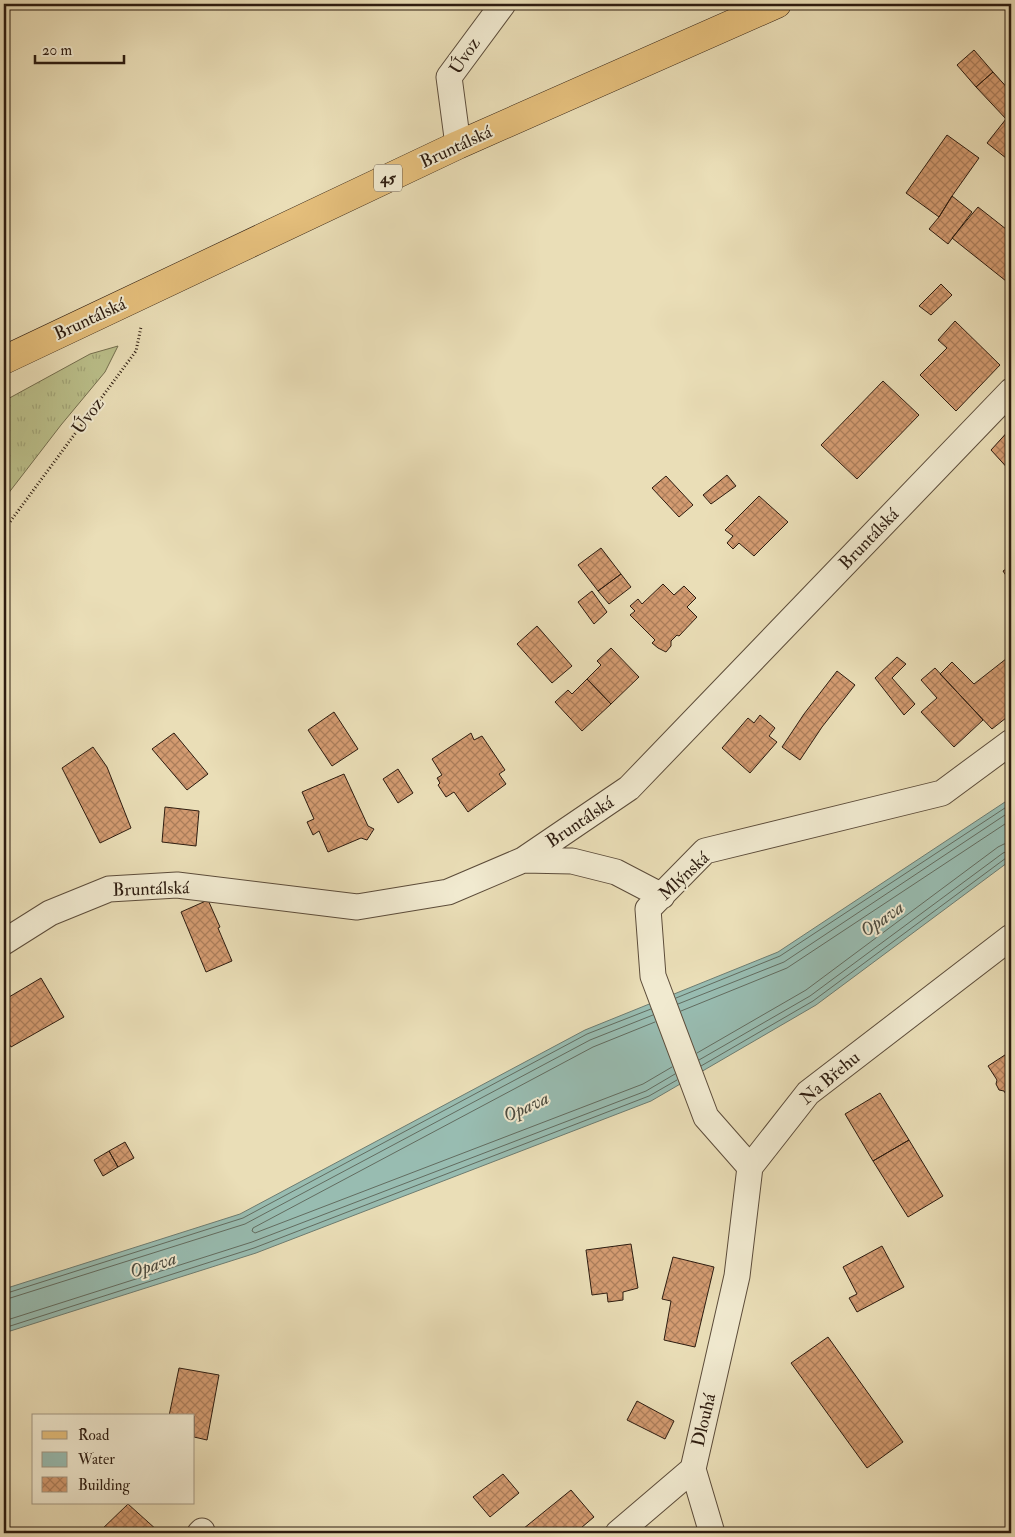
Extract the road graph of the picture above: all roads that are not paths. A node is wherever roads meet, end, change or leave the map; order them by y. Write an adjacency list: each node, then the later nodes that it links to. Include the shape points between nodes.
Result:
1 (503, 4): 3 (street, Úvoz, via 449,77)
2 (776, 4): 3 (main road, Bruntálská / 45)
3 (458, 145): 4 (main road, Bruntálská / 45)
4 (4, 360)
5 (1011, 391): 7 (street, Bruntálská, via 629,788)
6 (1011, 742): 8 (street, Mlýnská, via 942,793 705,851)
7 (523, 860): 8 (street, via 572,861 616,872); 10 (street, Bruntálská, via 448,892 357,907 177,885 109,889 50,913)
8 (662, 896): 11 (street, Mlýnská, via 648,909 653,976 706,1117)
9 (1011, 937): 11 (street, Na Břehu, via 808,1093)
10 (4, 942)
11 (750, 1166): 12 (street, Dlouhá, via 737,1276)
12 (693, 1469): 13 (street, Dlouhá); 14 (street)
13 (618, 1533)
14 (712, 1533)

